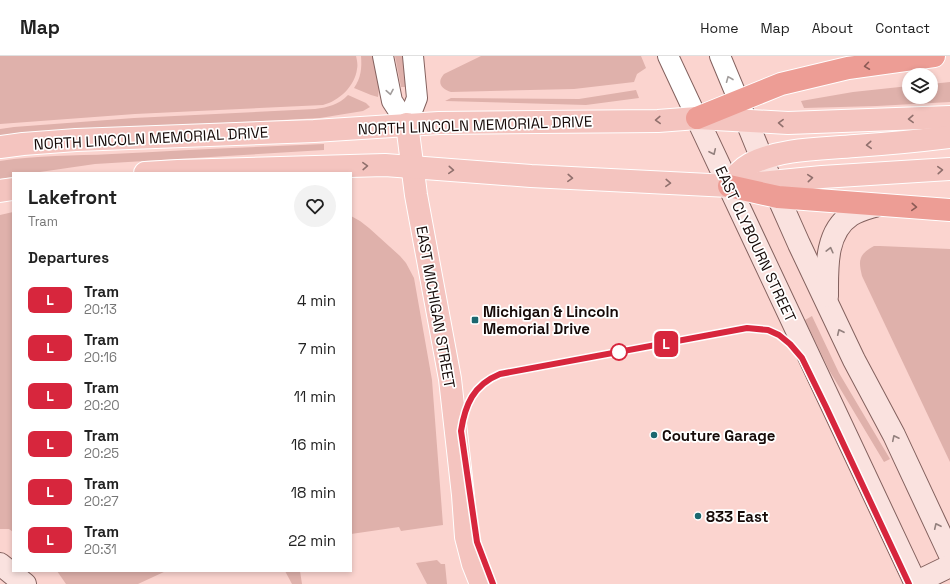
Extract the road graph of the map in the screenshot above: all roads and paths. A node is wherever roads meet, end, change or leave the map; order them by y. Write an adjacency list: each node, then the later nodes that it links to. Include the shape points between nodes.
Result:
1 (383, 56): 10 (street, EAST MICHIGAN STREET, one-way to 10, via 392,102)
2 (414, 56): 10 (street, EAST MICHIGAN STREET, via 417,98)
3 (668, 56): 8 (street, EAST CLYBOURN STREET)
4 (720, 56): 6 (street, one-way to 4)
5 (934, 56): 6 (highway, one-way to 6, via 848,68 781,84)
6 (738, 101): 8 (highway); 9 (street)
7 (950, 117): 9 (main road, NORTH LINCOLN MEMORIAL DRIVE, one-way to 9, via 788,123)
8 (697, 118): 9 (main road, NORTH LINCOLN MEMORIAL DRIVE); 10 (main road, NORTH LINCOLN MEMORIAL DRIVE, one-way to 10, via 658,121); 17 (main road, EAST CLYBOURN STREET, one-way to 17)
9 (747, 122): 13 (main road)
10 (407, 124): 12 (main road, NORTH LINCOLN MEMORIAL DRIVE, via 314,131 76,140); 14 (main road, EAST MICHIGAN STREET)
11 (950, 137): 13 (main road, one-way to 13, via 789,151)
12 (0, 147)
13 (762, 159): 17 (main road, via 749,164 734,177); 19 (main road)
14 (412, 167): 16 (main road, one-way to 14, via 375,165); 17 (main road, one-way to 17); 29 (main road, EAST MICHIGAN STREET, via 450,379 466,537 473,564)
15 (950, 169): 19 (main road, one-way to 15)
16 (162, 172)
17 (729, 186): 19 (highway); 27 (main road, EAST CLYBOURN STREET)
18 (12, 189): 20 (main road)
19 (774, 189): 21 (highway); 23 (main road)
20 (0, 191)
21 (877, 205): 22 (highway, one-way to 22); 23 (main road, one-way to 21, via 827,265 837,230 851,216)
22 (950, 210)
23 (827, 303): 24 (main road, one-way to 23, via 894,435)
24 (950, 555)
25 (0, 564): 28 (main road)
26 (950, 566): 27 (main road)
27 (916, 583)
28 (25, 584)
29 (482, 584)

